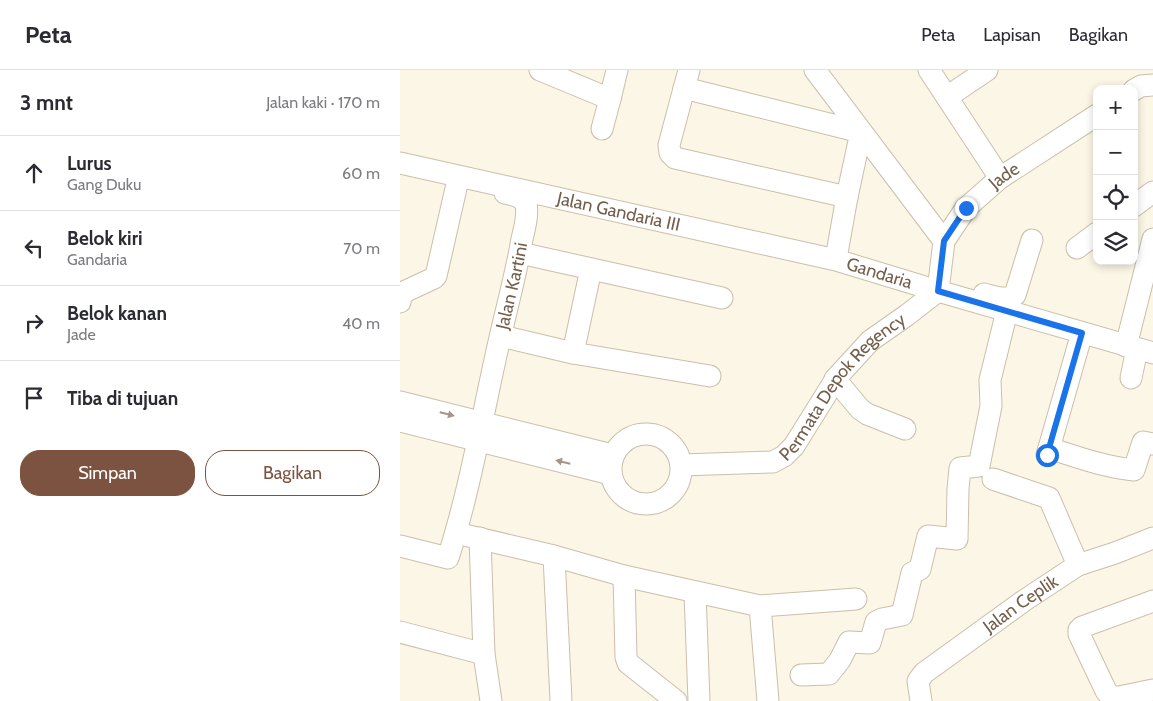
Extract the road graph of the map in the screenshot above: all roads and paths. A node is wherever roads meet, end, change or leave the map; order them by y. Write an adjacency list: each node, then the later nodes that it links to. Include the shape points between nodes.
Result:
1 (540, 70): 10 (street)
2 (617, 70): 10 (street)
3 (816, 70): 13 (street)
4 (929, 70): 9 (street)
5 (987, 70): 9 (street)
6 (686, 79): 13 (street); 19 (street, via 669,145 675,158)
7 (1153, 85): 8 (street)
8 (1138, 88)
9 (947, 97): 16 (street)
10 (610, 100): 12 (street)
11 (1093, 118): 16 (street, Jade)
12 (602, 129)
13 (861, 132): 19 (street); 24 (street)
14 (400, 163): 27 (street, Jalan Gandaria III)
15 (400, 169): 17 (street, Jalan Kartini)
16 (1000, 178): 24 (street, Jade, via 966,208)
17 (457, 184): 26 (street, Jalan Kartini, via 517,196 526,202 528,211); 31 (street, via 436,276 406,291)
18 (1153, 192): 20 (street)
19 (847, 197): 27 (street)
20 (1138, 203)
21 (1093, 237): 25 (street)
22 (1153, 239): 35 (street, via 1140,287)
23 (1032, 240): 29 (street, via 1013,296 1003,299)
24 (944, 241): 29 (street, Jade)
25 (1078, 248)
26 (520, 253): 28 (street); 34 (street, Jalan Kartini)
27 (837, 256): 29 (street, Gandaria)
28 (591, 269): 30 (street); 36 (street)
29 (938, 285): 32 (street, Gandaria); 39 (street, Permata Depok Regency, via 907,315 870,341)
30 (722, 298)
31 (401, 299)
32 (1007, 311): 33 (street, Gandaria); 63 (street, via 990,380 991,406 979,466 960,468 957,539 928,536 920,569 912,573 902,615 876,622 870,643 849,642 829,674)
33 (1082, 333): 35 (street, Gandaria); 44 (street, via 1048,452 1134,470 1143,442)
34 (501, 336): 36 (street); 43 (street, Jalan Kartini)
35 (1139, 350): 38 (street)
36 (573, 353): 37 (street)
37 (710, 376)
38 (1130, 378)
39 (836, 379): 42 (street, via 860,410); 46 (street, Permata Depok Regency, via 794,446 784,456 773,462)
40 (400, 402): 43 (street, one-way to 43)
41 (400, 421): 43 (street)
42 (905, 429)
43 (480, 432): 45 (street); 48 (street, Jalan Kartini)
44 (1153, 444)
45 (612, 465): 46 (street, via 619,446 628,438 651,433 671,444); 46 (street, via 611,478 616,489 635,503 646,504 668,496 676,487)
46 (681, 465)
47 (993, 479): 54 (street, via 1049,498)
48 (456, 533): 49 (street); 53 (street)
49 (480, 538): 52 (street); 55 (street)
50 (1153, 538): 54 (street, Jalan Ceplik)
51 (400, 546): 53 (street)
52 (554, 556): 56 (street); 66 (street)
53 (448, 558): 55 (street)
54 (1078, 565): 70 (street, Jalan Ceplik, via 924,673 918,682)
55 (481, 570): 62 (street)
56 (624, 576): 57 (street); 67 (street, via 628,663)
57 (695, 592): 60 (street); 68 (street)
58 (856, 599): 60 (street)
59 (1153, 600): 64 (street, via 1082,627 1079,634 1111,697)
60 (760, 606): 69 (street)
61 (400, 632): 62 (street)
62 (484, 654): 65 (street)
63 (801, 675)
64 (1153, 690)
65 (491, 701)
66 (562, 701)
67 (676, 701)
68 (699, 701)
69 (768, 701)
70 (921, 701)

